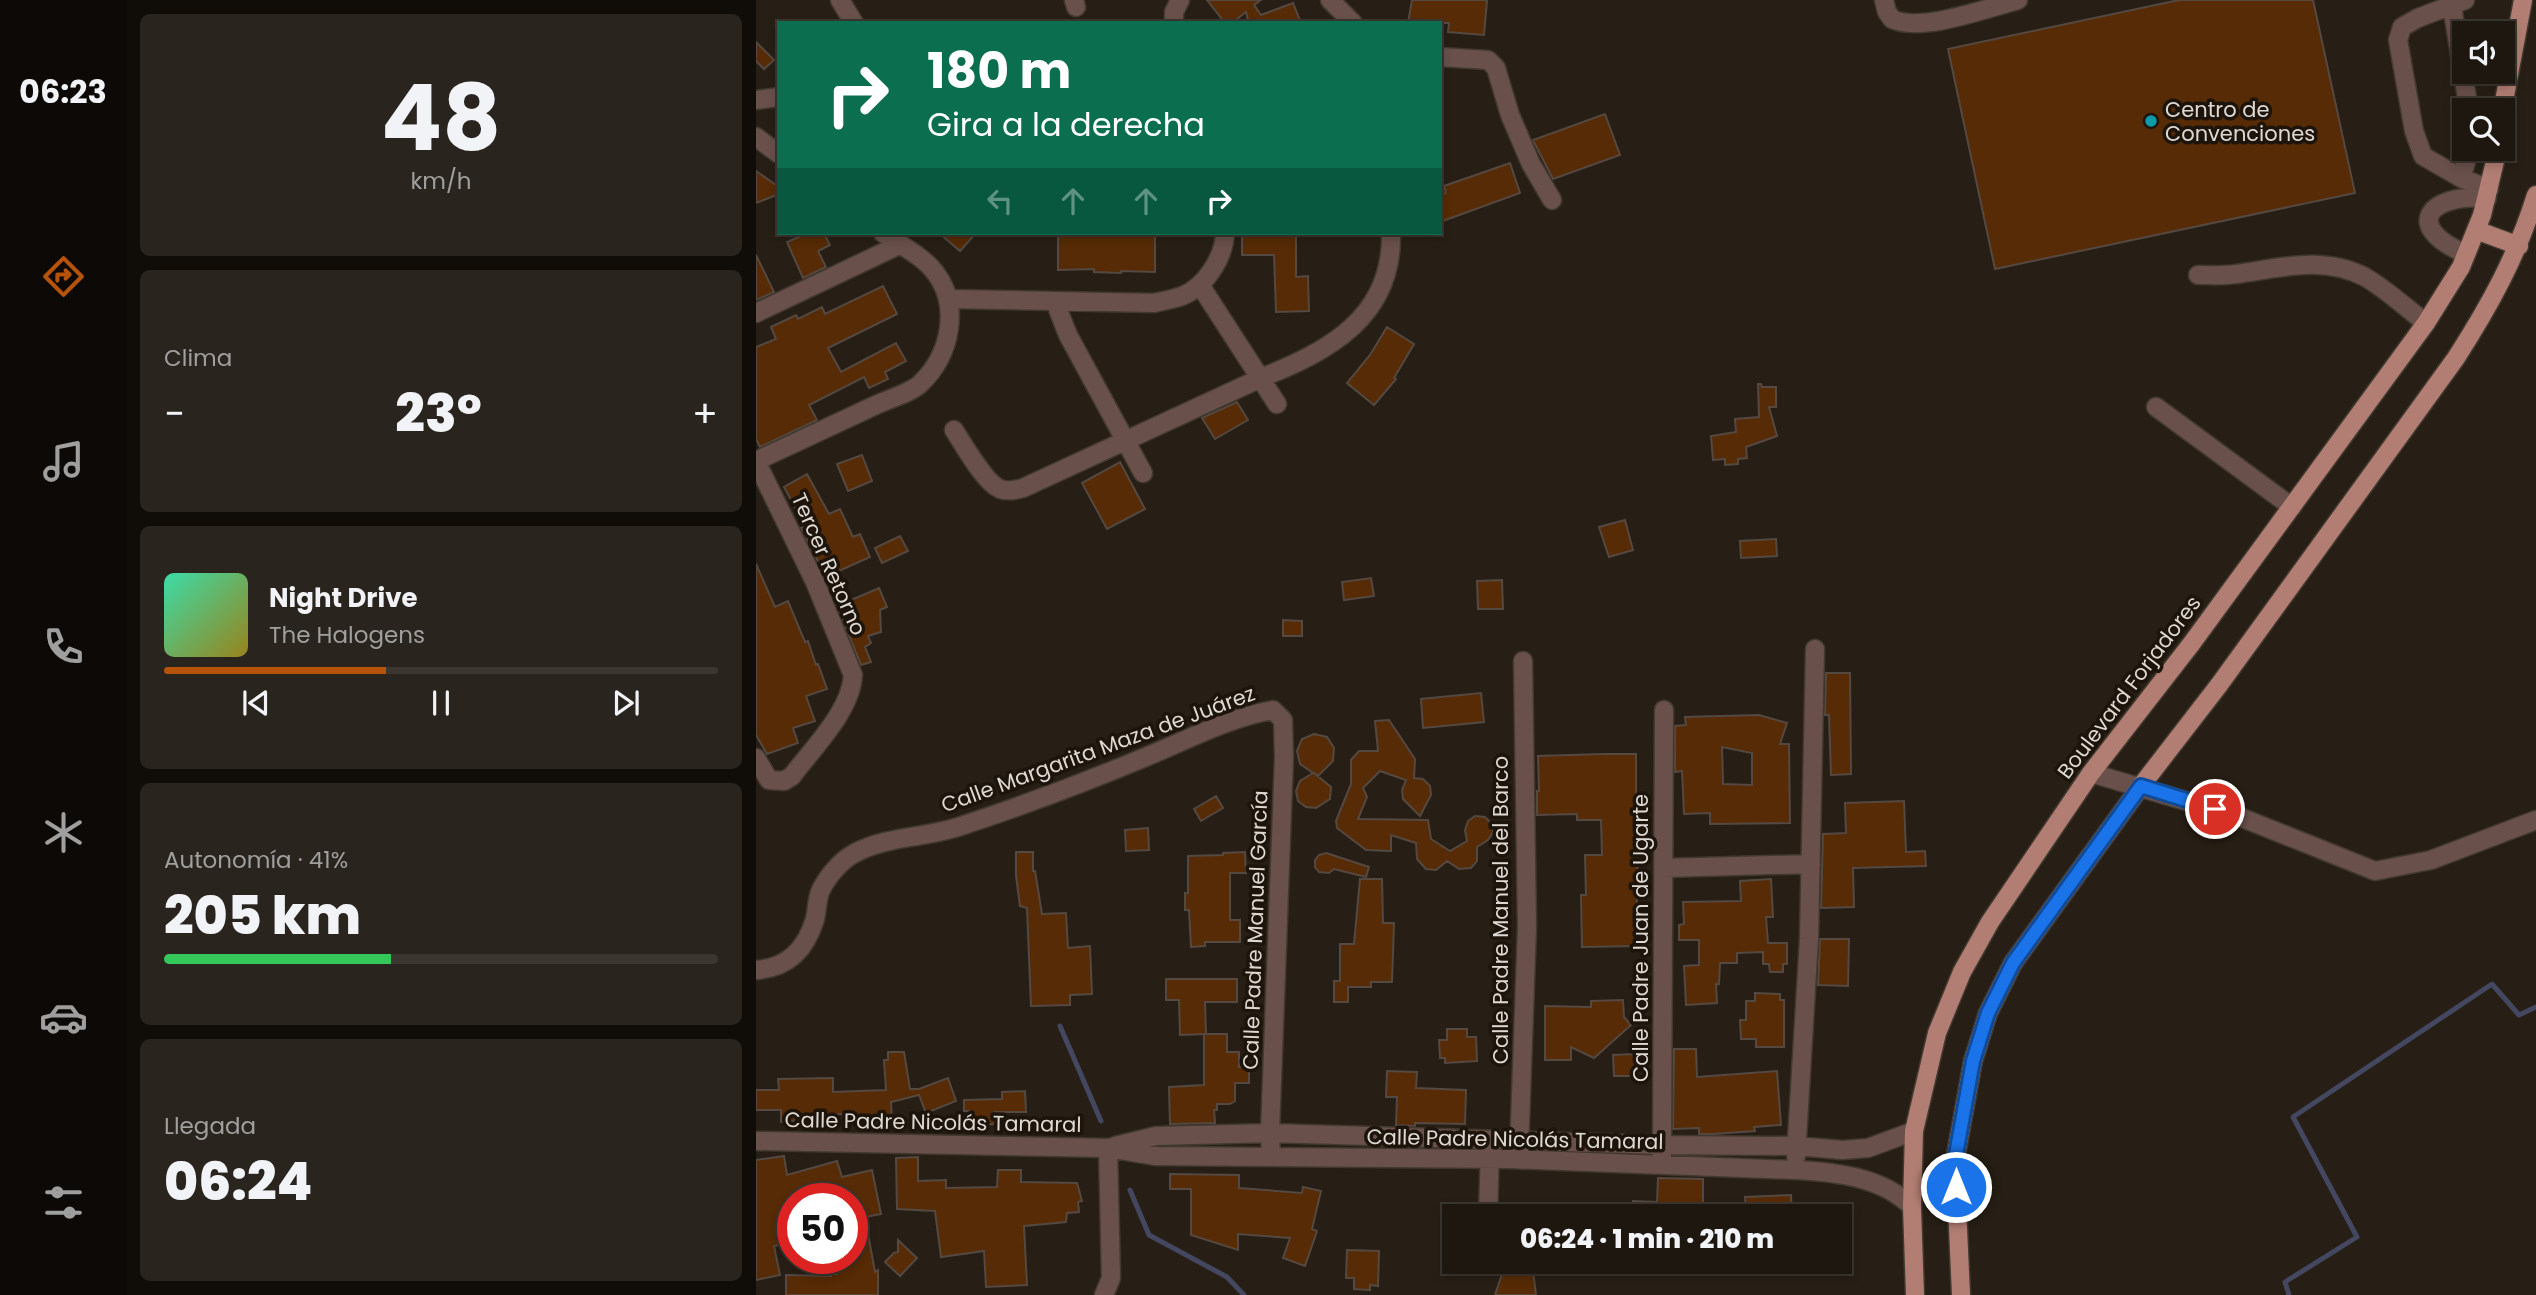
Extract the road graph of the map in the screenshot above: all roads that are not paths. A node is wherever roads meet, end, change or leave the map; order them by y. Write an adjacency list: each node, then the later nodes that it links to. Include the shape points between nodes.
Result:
1 (840, 0): 8 (street)
2 (1180, 0): 9 (street)
3 (1884, 0): 4 (street, via 1892,19 1913,23)
4 (2018, 0)
5 (2523, 0): 14 (main road)
6 (2459, 3): 13 (street); 20 (street, via 2402,27 2398,40 2423,156)
7 (1332, 9): 10 (street)
8 (853, 21)
9 (1174, 21)
10 (1350, 21)
11 (1442, 57): 23 (street, via 1488,60 1496,68 1515,127)
12 (777, 97): 15 (street)
13 (2468, 98)
14 (2505, 98)
15 (756, 100)
16 (756, 137): 17 (street)
17 (777, 153)
18 (2466, 161): 20 (street)
19 (2495, 161): 21 (main road, Boulevard Forjadores)
20 (2461, 178): 21 (street)
21 (2488, 194): 24 (main road, Boulevard Forjadores); 30 (street, via 2447,200 2430,214 2428,221 2436,238)
22 (2536, 195): 29 (main road)
23 (1552, 200)
24 (2476, 230): 29 (main road); 30 (main road, Boulevard Forjadores)
25 (886, 235): 28 (street)
26 (1224, 235): 32 (street, via 1217,261)
27 (1391, 235): 37 (street, via 1384,283 1352,328 1324,349)
28 (899, 245): 33 (street, via 934,270); 35 (street)
29 (2519, 246): 51 (main road, via 2456,358)
30 (2466, 254): 36 (main road, Boulevard Forjadores)
31 (2198, 275): 36 (street, via 2323,264 2367,278)
32 (1200, 285): 34 (street, via 1182,296 1154,303); 37 (street)
33 (950, 299): 34 (street); 42 (street, via 949,332 940,360 920,385)
34 (1055, 302): 41 (street)
35 (756, 313)
36 (2426, 323): 44 (main road, Boulevard Forjadores)
37 (1261, 377): 38 (street); 41 (street)
38 (1277, 404)
39 (2156, 407): 44 (street)
40 (954, 430): 41 (street, via 989,481 1006,490 1023,488)
41 (1125, 442): 43 (street)
42 (756, 461): 49 (street, Tercer Retorno, via 815,582 853,675 845,705 792,776 784,781 769,780)
43 (1143, 473)
44 (2292, 507): 50 (main road, Boulevard Forjadores)
45 (1815, 649): 53 (street)
46 (1522, 661): 60 (street, Calle Padre Manuel del Barco, via 1527,926)
47 (1273, 709): 55 (street, Calle Margarita Maza de Juárez, via 1209,728 1088,781 956,828 882,842 853,853 832,872 820,893 802,949 785,964); 57 (street, Calle Padre Manuel García, via 1283,720 1284,757)
48 (1664, 710): 54 (street, Calle Padre Juan de Ugarte)
49 (756, 758)
50 (2091, 773): 51 (street); 56 (main road, Boulevard Forjadores, via 1990,922 1962,972 1937,1034)
51 (2141, 786): 52 (street, via 2239,817 2375,871 2431,860); 73 (main road, via 2013,963 1988,1013 1973,1061 1955,1160)
52 (2536, 820)
53 (1811, 864): 54 (street); 62 (street)
54 (1663, 868): 61 (street, Calle Padre Juan de Ugarte)
55 (756, 970)
56 (1914, 1131): 62 (street, Calle Padre Nicolás Tamaral, via 1868,1148); 70 (main road, Boulevard Forjadores)
57 (1270, 1133): 58 (street, Calle Padre Nicolás Tamaral); 63 (street, Calle Padre Nicolás Tamaral, via 1156,1136); 64 (street, Calle Padre Manuel García)
58 (1490, 1140): 60 (street, Calle Padre Nicolás Tamaral); 65 (street)
59 (756, 1141): 63 (street, Calle Padre Nicolás Tamaral)
60 (1520, 1141): 61 (street, Calle Padre Nicolás Tamaral); 66 (street, Calle Padre Manuel del Barco)
61 (1662, 1145): 62 (street, Calle Padre Nicolás Tamaral); 67 (street, Calle Padre Juan de Ugarte)
62 (1796, 1146): 68 (street)
63 (1108, 1148): 64 (street, Calle Padre Nicolás Tamaral, via 1156,1156); 71 (street, via 1111,1278)
64 (1271, 1157): 65 (street, Calle Padre Nicolás Tamaral)
65 (1490, 1159): 66 (street, Calle Padre Nicolás Tamaral); 69 (street)
66 (1519, 1159): 67 (street, Calle Padre Nicolás Tamaral)
67 (1662, 1165): 68 (street, Calle Padre Nicolás Tamaral)
68 (1796, 1170): 70 (street, Calle Padre Nicolás Tamaral, via 1861,1180 1902,1196)
69 (1488, 1204)
70 (1912, 1207): 72 (main road, Boulevard Forjadores)
71 (1104, 1295)
72 (1915, 1295)
73 (1961, 1295)

